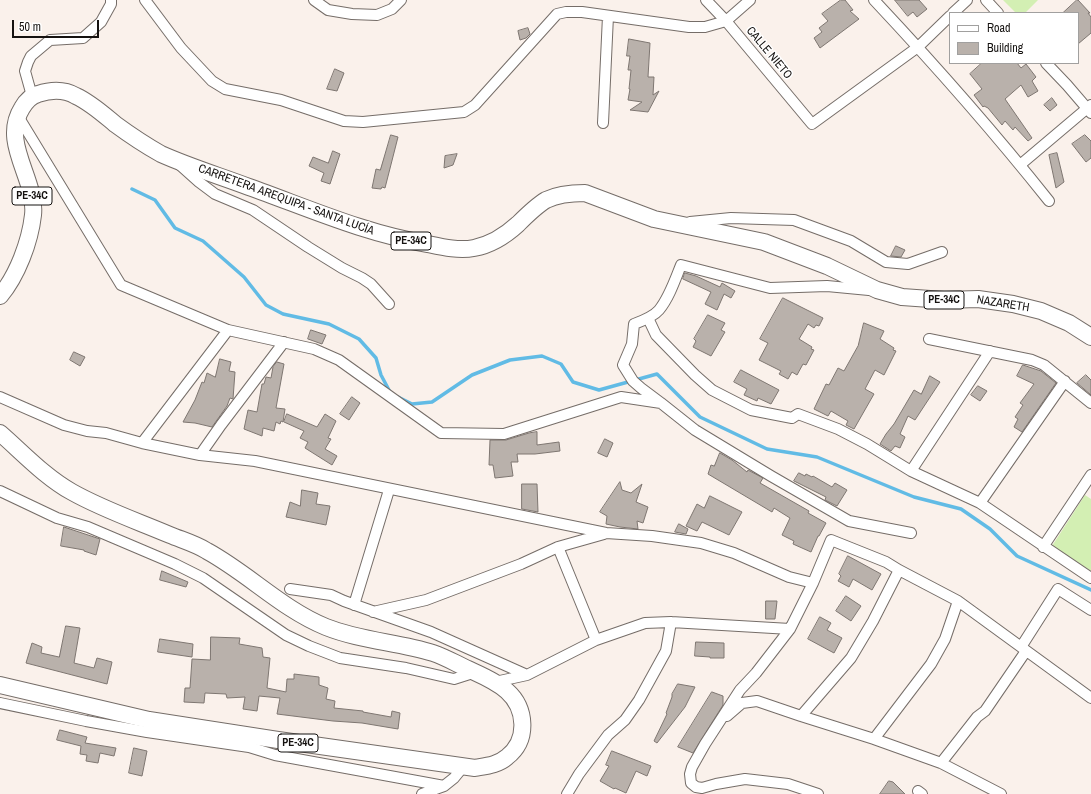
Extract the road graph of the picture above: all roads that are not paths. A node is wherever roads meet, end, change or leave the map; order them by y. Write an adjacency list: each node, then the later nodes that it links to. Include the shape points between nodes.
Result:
1 (111, 0): 17 (street, via 100,22 83,38 50,40 31,56 25,71)
2 (145, 0): 12 (street, via 182,48 212,81 225,89 281,100 344,121 363,122 464,112 475,106 557,14 582,12)
3 (314, 0): 4 (street, via 328,10 377,15 392,9)
4 (400, 0)
5 (706, 0): 14 (street, CALLE NIETO)
6 (750, 0): 14 (street)
7 (874, 0): 15 (street)
8 (986, 0): 11 (street)
9 (963, 1): 10 (street)
10 (954, 12)
11 (997, 12)
12 (608, 16): 14 (street, via 689,27 705,27); 20 (street)
13 (949, 17): 15 (street)
14 (726, 21): 15 (street, CALLE NIETO, via 812,124)
15 (918, 47): 22 (street)
16 (1047, 64): 18 (street)
17 (32, 96): 19 (main road, PE-34C); 21 (main road, CARRETERA AREQUIPA - SANTA LUCÍA / PE-34C, via 53,91 76,95 145,145)
18 (1090, 109): 22 (street)
19 (18, 116): 28 (main road, PE-34C, via 14,140 33,197 33,216 16,272); 31 (street, via 121,285)
20 (602, 123)
21 (174, 160): 24 (main road, CARRETERA AREQUIPA - SANTA LUCÍA / PE-34C, via 380,234 438,246 473,248 487,244 499,238 546,200 573,193 590,195); 29 (street, via 215,194 253,210 308,247 371,284)
22 (1020, 164): 23 (street)
23 (1049, 201)
24 (674, 224): 25 (street, via 731,218 794,220 851,241 886,262 908,264); 26 (main road, CARRETERA AREQUIPA - SANTA LUCÍA / PE-34C, via 764,242)
25 (942, 252)
26 (798, 255): 27 (main road, NAZARETH / PE-34C)
27 (877, 290): 30 (street, via 827,286 770,288 681,265 658,311); 32 (main road, NAZARETH / PE-34C, via 902,297 978,299 1013,304 1041,311 1069,323)
28 (0, 296)
29 (389, 304)
30 (648, 318): 38 (street, via 634,324 632,344 623,365 633,381); 43 (street, via 656,335 712,390 751,410 792,418 798,414 838,429)
31 (228, 330): 34 (street); 41 (street)
32 (1091, 337)
33 (929, 339): 35 (street)
34 (284, 342): 38 (street, via 314,349 339,360 441,433 504,434 621,397); 42 (street)
35 (990, 351): 36 (street, via 1032,360 1044,365); 43 (street)
36 (1065, 381): 39 (street); 47 (street)
37 (0, 397): 41 (street, via 64,425)
38 (661, 403): 49 (street, via 695,430 849,521)
39 (1091, 403)
40 (0, 433): 64 (main road, PE-34C, via 60,485 91,502 207,551 306,618 344,633 434,654)
41 (142, 443): 42 (street)
42 (200, 455): 45 (street, via 255,461)
43 (911, 471): 47 (street)
44 (1091, 475): 51 (street)
45 (390, 490): 48 (street); 57 (street)
46 (0, 491): 64 (street, via 57,518 88,527 175,564 203,578 286,636 340,658 406,668 454,679)
47 (980, 503): 51 (street)
48 (606, 533): 50 (street); 54 (street, via 701,543 734,553 789,577)
49 (911, 533)
50 (558, 547): 59 (street, via 426,600); 62 (street)
51 (1044, 547): 53 (street)
52 (899, 570): 54 (street, via 886,562 831,540); 56 (street); 70 (street, via 851,658)
53 (1091, 578)
54 (813, 583): 61 (street)
55 (290, 589): 57 (street, via 331,595)
56 (958, 601): 63 (street); 72 (street, via 945,639 931,664)
57 (354, 605): 59 (street)
58 (1091, 610): 63 (street, via 1058,589)
59 (373, 612): 65 (street, via 431,632)
60 (671, 622): 61 (street); 62 (street, via 645,623); 77 (street, via 666,651 639,700 625,720 608,735)
61 (790, 629): 71 (street, via 740,690)
62 (596, 640): 65 (street)
63 (1024, 649): 68 (street); 73 (street, via 985,711 977,717)
64 (476, 672): 66 (main road, PE-34C)
65 (527, 675): 66 (street)
66 (495, 682): 74 (main road, PE-34C, via 515,699 520,708 521,736 514,751 507,758 493,765)
67 (0, 685): 74 (main road, PE-34C, via 148,720)
68 (1091, 698)
69 (0, 703): 75 (street, via 124,728 249,747 275,755)
70 (801, 716): 71 (street, via 757,701 742,703); 72 (street)
71 (718, 724): 78 (street, via 692,767 691,782 696,787 745,779 788,784)
72 (874, 739): 73 (street)
73 (941, 763): 79 (street)
74 (463, 767): 75 (street)
75 (444, 786): 76 (street)
76 (422, 794)
77 (567, 794)
78 (818, 794)
79 (1001, 794)

